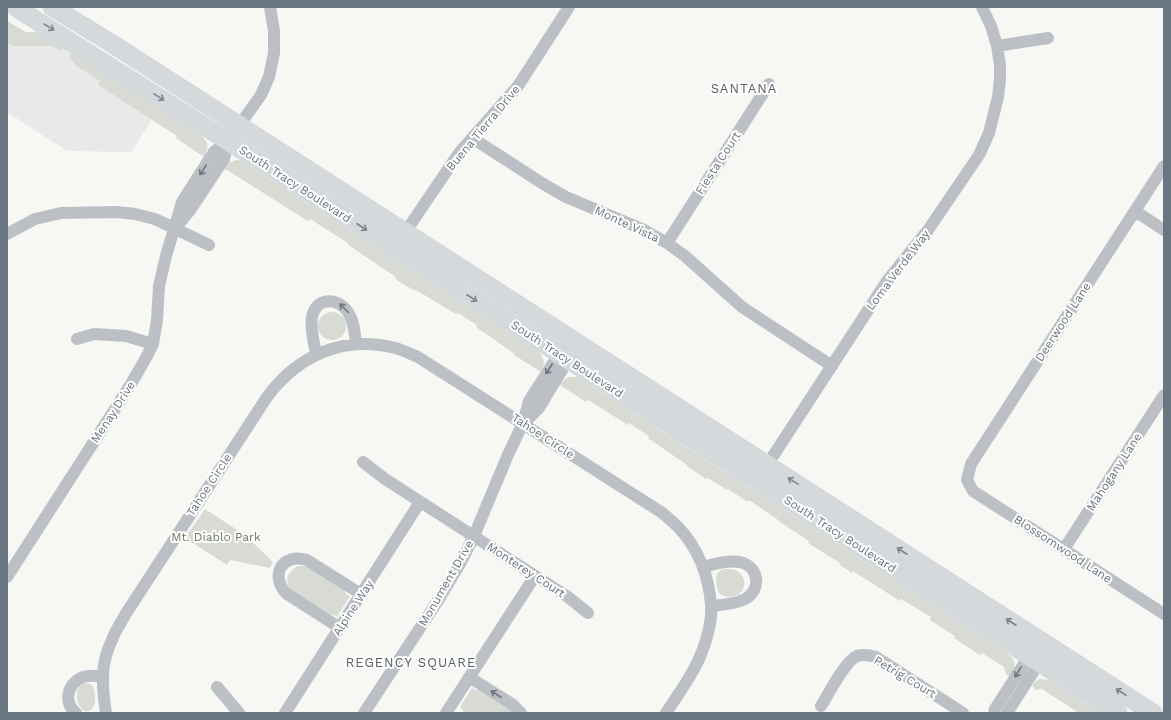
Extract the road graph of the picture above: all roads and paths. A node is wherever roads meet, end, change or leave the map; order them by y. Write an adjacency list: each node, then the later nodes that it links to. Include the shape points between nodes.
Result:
1 (15, 7): 11 (main road, South Tracy Boulevard, one-way to 11)
2 (52, 7): 9 (main road, South Tracy Boulevard)
3 (270, 7): 9 (street, Menay Drive, via 274,54 269,77 261,95)
4 (569, 7): 10 (street, Buena Tierra Drive, via 518,86)
5 (982, 7): 7 (street, Loma Verde Way)
6 (1048, 38): 7 (street)
7 (997, 46): 27 (street, Loma Verde Way, via 1000,72 998,97 990,133 928,230 887,281)
8 (769, 84): 18 (street, Fiesta Court)
9 (239, 125): 11 (street, Menay Drive); 16 (main road, South Tracy Boulevard)
10 (472, 138): 16 (street, Buena Tierra Drive); 18 (street, Monte Vista, via 566,197 642,229)
11 (228, 140): 14 (street, Menay Drive, via 214,152 182,202); 20 (main road, South Tracy Boulevard, one-way to 20)
12 (1164, 166): 13 (street, Deerwood Lane)
13 (1135, 211): 15 (street); 32 (street, Deerwood Lane, via 971,464)
14 (175, 229): 17 (street, via 155,219 135,214 61,213 35,218); 19 (street); 23 (street, Menay Drive, via 159,286)
15 (1164, 230)
16 (405, 232): 20 (street, Buena Tierra Drive); 22 (main road, South Tracy Boulevard)
17 (7, 234)
18 (667, 243): 27 (street, Monte Vista, via 742,307)
19 (209, 245)
20 (394, 248): 26 (main road, South Tracy Boulevard, one-way to 26)
21 (77, 339): 23 (street, via 94,334 126,336)
22 (574, 340): 26 (street, Monument Drive); 31 (main road, South Tracy Boulevard)
23 (153, 344): 39 (street, Menay Drive, via 131,384)
24 (356, 344): 25 (street, Tahoe Circle); 25 (street, one-way to 25, via 350,314 334,301 324,302 317,306 312,315); 29 (street, Tahoe Circle, via 395,348 418,357)
25 (316, 354): 47 (street, Tahoe Circle, via 276,384 253,417 111,640)
26 (564, 357): 29 (street, Monument Drive, via 529,401); 33 (main road, South Tracy Boulevard)
27 (832, 366): 31 (street, Loma Verde Way)
28 (1164, 395): 36 (street, Mahogany Lane)
29 (524, 424): 35 (street, Monument Drive); 37 (street, Tahoe Circle, via 661,512 685,535)
30 (363, 462): 34 (street, Monterey Court)
31 (768, 465): 33 (street, Loma Verde Way); 45 (main road, South Tracy Boulevard, one-way to 31)
32 (967, 480): 36 (street, Blossomwood Lane, via 973,491)
33 (757, 481): 46 (main road, South Tracy Boulevard)
34 (420, 502): 35 (street, Monterey Court); 40 (street, Alpine Way)
35 (474, 536): 38 (street, Monterey Court); 56 (street, Monument Drive, via 439,599)
36 (1064, 549): 43 (street, Blossomwood Lane)
37 (703, 567): 41 (street, Tahoe Circle); 41 (street, via 721,562 739,562 747,564 757,578 756,588 744,600)
38 (535, 576): 42 (street, Monterey Court); 48 (street)
39 (7, 577)
40 (361, 594): 44 (street, Alpine Way); 44 (street, via 299,557 284,563 278,572 281,588 287,594)
41 (712, 606): 58 (street, Tahoe Circle, via 703,649 694,669)
42 (588, 613)
43 (1164, 614)
44 (340, 628): 55 (street, Alpine Way)
45 (1044, 643): 46 (street); 63 (main road, South Tracy Boulevard, one-way to 45)
46 (1034, 659): 60 (street, one-way to 60); 61 (street); 62 (main road, South Tracy Boulevard)
47 (102, 676): 52 (street, via 84,676 69,690 70,708); 53 (street, Tahoe Circle)
48 (469, 677): 51 (street); 57 (street, one-way to 48, via 512,704)
49 (217, 687): 54 (street)
50 (821, 706): 59 (street, Petrig Court, via 848,664 856,656 866,654 876,657)
51 (449, 712)
52 (76, 713)
53 (106, 713)
54 (239, 713)
55 (285, 713)
56 (364, 713)
57 (521, 713)
58 (666, 713)
59 (963, 713)
60 (994, 713)
61 (1007, 713)
62 (1118, 713)
63 (1153, 713)

